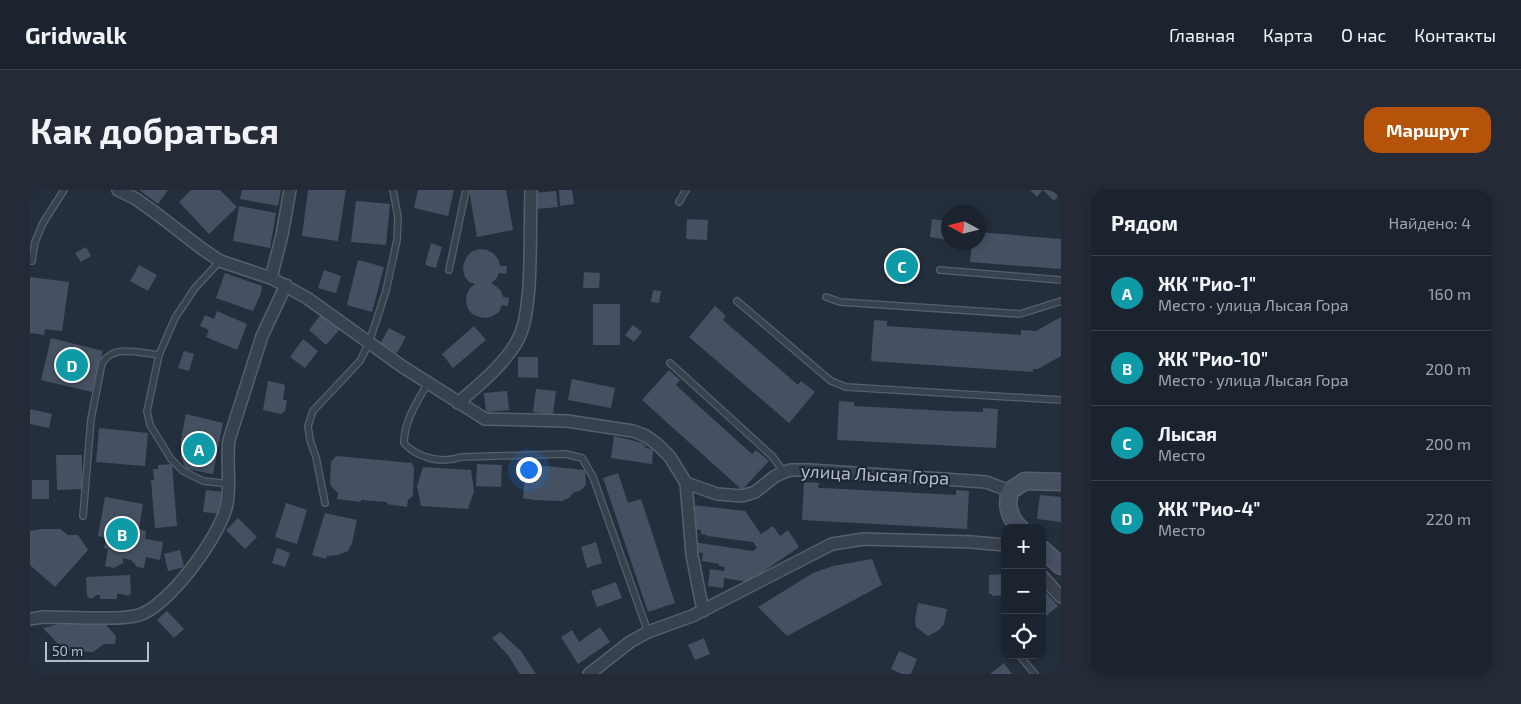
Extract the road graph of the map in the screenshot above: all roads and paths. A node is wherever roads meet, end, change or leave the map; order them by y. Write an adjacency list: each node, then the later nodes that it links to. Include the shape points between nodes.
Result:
1 (64, 190): 9 (lane, via 43,223)
2 (118, 190): 10 (street, via 136,199)
3 (290, 190): 13 (street)
4 (393, 190): 19 (lane, via 398,217 397,240 386,291)
5 (466, 190): 11 (lane)
6 (530, 190): 24 (street, via 531,261 525,324 509,354)
7 (686, 190): 8 (lane)
8 (679, 202)
9 (32, 261)
10 (220, 261): 13 (street); 20 (lane, via 184,303)
11 (449, 270)
12 (940, 270): 14 (lane)
13 (271, 278): 15 (street)
14 (1061, 280)
15 (286, 286): 19 (street); 28 (street, via 262,336 229,440)
16 (826, 297): 17 (lane, via 840,302 1020,314)
17 (1061, 300)
18 (737, 301): 23 (lane, via 831,381 846,387)
19 (369, 343): 22 (street); 30 (lane, via 360,361 313,411 308,426)
20 (159, 355): 28 (lane, via 147,411 150,425 183,471 203,481); 31 (lane, via 119,351 102,363 90,419)
21 (670, 363): 25 (lane, via 772,456)
22 (428, 383): 24 (street); 40 (lane, via 410,414 404,432 404,443 419,456 453,460 461,457 566,454 582,458 593,477)
23 (1061, 400)
24 (458, 403): 26 (street, via 485,419 552,420 632,431 657,444)
25 (784, 472): 26 (street, улица Лысая Гора, via 755,492 742,496 716,494); 29 (street, улица Лысая Гора, via 810,470 986,482)
26 (686, 482): 38 (street, via 692,555)
27 (1061, 482): 29 (street, via 1026,482)
28 (229, 484): 39 (street, via 224,515 209,544 158,604 127,618)
29 (1010, 491): 32 (street, via 1009,511)
30 (325, 503)
31 (83, 516)
32 (1016, 524)
33 (1001, 545): 38 (street, via 864,538 832,544)
34 (1046, 552): 35 (street)
35 (1061, 566)
36 (1046, 580): 37 (street)
37 (1061, 597)
38 (703, 611): 40 (street)
39 (30, 618)
40 (648, 632): 42 (street)
41 (1022, 659): 43 (lane)
42 (589, 674)
43 (1034, 674)

